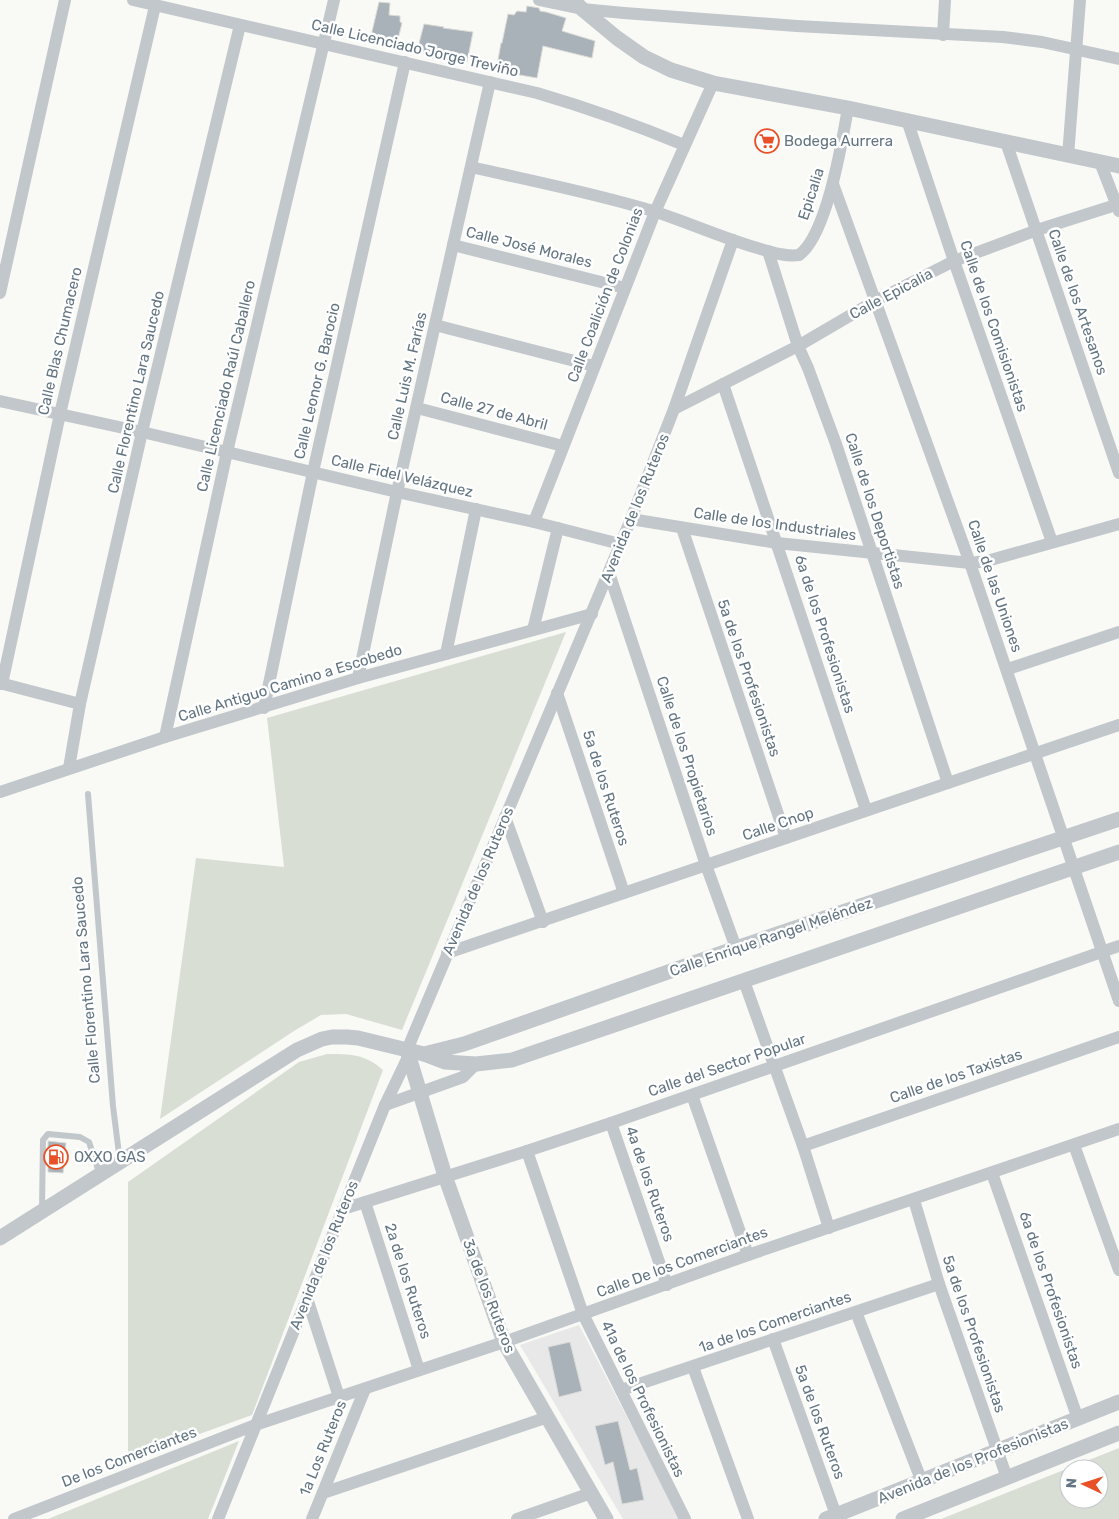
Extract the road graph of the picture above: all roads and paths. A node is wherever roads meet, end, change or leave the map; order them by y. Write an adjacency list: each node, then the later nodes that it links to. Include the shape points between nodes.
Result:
1 (65, 0): 34 (street)
2 (133, 0): 8 (street, Calle Licenciado Jorge Treviño)
3 (334, 0): 11 (street, Calle Licenciado Raúl Caballero)
4 (539, 0): 7 (street)
5 (945, 0): 10 (street)
6 (1080, 0): 12 (street)
7 (578, 4): 10 (street, via 796,26); 16 (street, via 644,57)
8 (155, 6): 9 (street, Calle Licenciado Jorge Treviño); 43 (street, Calle Blas Chumacero)
9 (240, 25): 11 (street, Calle Licenciado Jorge Treviño); 44 (street, Calle Florentino Lara Saucedo)
10 (943, 35): 12 (street, via 1003,37)
11 (323, 43): 14 (street, Calle Licenciado Jorge Treviño); 46 (street, Calle Licenciado Raúl Caballero)
12 (1076, 49): 13 (street); 21 (street)
13 (1119, 59)
14 (405, 62): 15 (street, Calle Licenciado Jorge Treviño); 47 (street, Calle Leonor G. Barocio)
15 (490, 82): 20 (street, Calle Licenciado Jorge Treviño, via 588,108); 24 (street, Calle Luis M. Farías)
16 (713, 83): 17 (street); 20 (street, Calle Coalición de Colonias)
17 (848, 108): 18 (street); 25 (street, Epicalia)
18 (907, 120): 19 (street); 32 (street, Calle de los Comisionistas)
19 (1006, 142): 21 (street); 28 (street, Calle de los Artesanos)
20 (684, 145): 27 (street, Calle Coalición de Colonias)
21 (1068, 156): 22 (street)
22 (1100, 162): 23 (street); 26 (street)
23 (1119, 166)
24 (471, 167): 27 (street, Epicalia); 30 (street, Calle Luis M. Farías)
25 (833, 184): 31 (street, Epicalia, via 804,251 793,256); 35 (street, Calle de las Uniones)
26 (1118, 207): 28 (street, Calle Epicalia)
27 (655, 212): 29 (street, Epicalia); 33 (street, Calle Coalición de Colonias)
28 (1037, 230): 32 (street, Calle Epicalia); 48 (street, Calle de los Artesanos)
29 (733, 240): 31 (street, Epicalia); 42 (street, Avenida de los Ruteros)
30 (453, 244): 33 (street, Calle José Morales); 36 (street, Calle Luis M. Farías)
31 (768, 251): 37 (street, Calle de los Deportistas)
32 (954, 261): 35 (street, Calle Epicalia); 56 (street, Calle de los Comisionistas)
33 (625, 288): 38 (street, Calle Coalición de Colonias)
34 (0, 293)
35 (875, 301): 37 (street, Calle Epicalia); 60 (street, Calle de las Uniones)
36 (435, 326): 38 (street); 41 (street, Calle Luis M. Farías)
37 (798, 346): 39 (street, Calle Epicalia); 59 (street, Calle de los Deportistas, via 836,444)
38 (594, 366): 45 (street, Calle Coalición de Colonias)
39 (723, 384): 42 (street, Calle Epicalia); 57 (street, 6a de los Profesionistas)
40 (0, 401): 43 (street, Calle Fidel Velázquez)
41 (417, 408): 45 (street, Calle 27 de Abril); 49 (street, Calle Luis M. Farías)
42 (674, 409): 51 (street, Avenida de los Ruteros)
43 (60, 414): 44 (street, Calle Fidel Velázquez); 68 (street, Calle Blas Chumacero)
44 (142, 432): 46 (street, Calle Fidel Velázquez); 70 (street, Calle Florentino Lara Saucedo)
45 (563, 446): 52 (street, Calle Coalición de Colonias)
46 (227, 452): 47 (street, Calle Fidel Velázquez); 73 (street, Calle Licenciado Raúl Caballero)
47 (313, 472): 49 (street, Calle Fidel Velázquez); 71 (street, Calle Leonor G. Barocio)
48 (1119, 473)
49 (397, 492): 50 (street, Calle Fidel Velázquez); 67 (street, Calle Luis M. Farías)
50 (476, 509): 52 (street, Calle Fidel Velázquez); 65 (street)
51 (631, 519): 55 (street, Calle de los Industriales); 58 (street, Avenida de los Ruteros)
52 (534, 522): 54 (street, Calle Fidel Velázquez)
53 (1119, 524): 56 (street, Calle de los Industriales)
54 (558, 528): 58 (street, Calle Fidel Velázquez); 63 (street)
55 (682, 528): 57 (street, Calle de los Industriales); 84 (street, 5a de los Profesionistas)
56 (1052, 542): 60 (street, Calle de los Industriales)
57 (777, 543): 59 (street, Calle de los Industriales); 81 (street, 6a de los Profesionistas)
58 (620, 544): 61 (street, Avenida de los Ruteros)
59 (872, 553): 60 (street, Calle de los Industriales); 77 (street, Calle de los Deportistas)
60 (970, 563): 66 (street, Calle de las Uniones)
61 (609, 573): 62 (street, Avenida de los Ruteros); 87 (street, Calle de los Propietarios)
62 (592, 614): 63 (street, Calle Antiguo Camino a Escobedo); 69 (street, Avenida de los Ruteros)
63 (534, 630): 65 (street, Calle Antiguo Camino a Escobedo)
64 (1119, 632): 66 (street)
65 (446, 654): 67 (street, Calle Antiguo Camino a Escobedo)
66 (1008, 670): 74 (street, Calle de las Uniones)
67 (358, 678): 71 (street, Calle Antiguo Camino a Escobedo)
68 (1, 683): 70 (street)
69 (557, 693): 82 (street, Avenida de los Ruteros); 89 (street, 5a de los Ruteros)
70 (80, 704): 75 (street, Calle Florentino Lara Saucedo)
71 (264, 708): 73 (street, Calle Antiguo Camino a Escobedo)
72 (1119, 725): 74 (street, Calle Cnop)
73 (165, 737): 75 (street, Calle Antiguo Camino a Escobedo)
74 (1036, 753): 77 (street, Calle Cnop); 85 (street, Calle de las Uniones)
75 (69, 768): 78 (street, Calle Antiguo Camino a Escobedo)
76 (0, 779): 78 (street)
77 (948, 783): 81 (street, Calle Cnop)
78 (15, 787): 79 (street, Calle Antiguo Camino a Escobedo)
79 (0, 792)
80 (88, 794): 112 (lane, Calle Florentino Lara Saucedo, via 112,1106)
81 (866, 810): 84 (street, Calle Cnop)
82 (505, 817): 90 (street); 94 (street, Avenida de los Ruteros)
83 (1119, 819): 85 (street, Calle Enrique Rangel Meléndez)
84 (786, 838): 87 (street, Calle Cnop)
85 (1064, 838): 88 (street, Calle de las Uniones); 92 (street, Calle Enrique Rangel Meléndez)
86 (1119, 852): 88 (street, Calle Enrique Rangel Meléndez)
87 (706, 865): 89 (street, Calle Cnop); 92 (street, Calle de los Propietarios)
88 (1075, 868): 93 (street, Calle de las Uniones); 95 (street, Calle Enrique Rangel Meléndez)
89 (624, 893): 90 (street, Calle Cnop)
90 (543, 922): 94 (street, Calle Cnop)
91 (1119, 946): 93 (street, Calle del Sector Popular)
92 (736, 948): 97 (street, Calle Enrique Rangel Meléndez)
93 (1103, 951): 96 (street, Calle de las Uniones); 103 (street, Calle del Sector Popular)
94 (447, 953): 99 (street, Avenida de los Ruteros)
95 (744, 982): 101 (street, Calle Enrique Rangel Meléndez); 103 (street)
96 (1119, 1001)
97 (492, 1034): 100 (street, Calle Enrique Rangel Meléndez); 101 (street, via 490,1050)
98 (1119, 1037): 110 (street, Calle de los Taxistas)
99 (408, 1054): 100 (street, Calle Enrique Rangel Meléndez); 104 (street, 3a de los Ruteros); 106 (street, Avenida de los Ruteros); 112 (street, Calle Enrique Rangel Meléndez, via 358,1038 332,1037 317,1041 297,1050)
100 (424, 1054): 102 (street, Calle Enrique Rangel Meléndez, via 445,1062)
101 (499, 1062): 102 (street, Calle Enrique Rangel Meléndez)
102 (476, 1064): 104 (street, via 463,1077)
103 (774, 1066): 105 (street, Calle del Sector Popular); 110 (street)
104 (420, 1094): 106 (street); 115 (street, 3a de los Ruteros)
105 (692, 1095): 107 (street, Calle del Sector Popular); 122 (street)
106 (385, 1105): 118 (street, Avenida de los Ruteros)
107 (611, 1123): 111 (street, Calle del Sector Popular); 124 (street, 4a de los Ruteros)
108 (1119, 1129): 109 (street, Calle De los Comerciantes)
109 (1074, 1145): 113 (street, Calle De los Comerciantes); 123 (street)
110 (803, 1146): 120 (street)
111 (527, 1151): 115 (street, Calle del Sector Popular); 128 (street, 41a de los Profesionistas)
112 (120, 1163): 114 (street, Calle Enrique Rangel Meléndez)
113 (992, 1173): 116 (street, Calle De los Comerciantes); 138 (street, 6a de los Profesionistas)
114 (100, 1176): 119 (street, Calle Enrique Rangel Meléndez); 119 (lane, via 89,1142 80,1137 48,1134 43,1140)
115 (445, 1176): 117 (street, Calle del Sector Popular); 130 (street, 3a de los Ruteros)
116 (914, 1200): 120 (street, Calle De los Comerciantes); 125 (street, 5a de los Profesionistas)
117 (365, 1202): 118 (street, Calle del Sector Popular); 132 (street, 2a de los Ruteros)
118 (343, 1209): 126 (street, Avenida de los Ruteros)
119 (42, 1211): 121 (street, Calle Enrique Rangel Meléndez)
120 (830, 1228): 122 (street, Calle De los Comerciantes)
121 (0, 1238)
122 (748, 1255): 124 (street, Calle De los Comerciantes)
123 (1119, 1270)
124 (667, 1284): 128 (street, Calle De los Comerciantes)
125 (940, 1284): 127 (street, 1a de los Comerciantes); 141 (street, 5a de los Profesionistas)
126 (307, 1298): 135 (street); 139 (street, Avenida de los Ruteros)
127 (856, 1312): 129 (street, 1a de los Comerciantes); 143 (street)
128 (583, 1314): 130 (street, Calle De los Comerciantes); 134 (street, 41a de los Profesionistas)
129 (773, 1339): 131 (street, 1a de los Comerciantes); 146 (street, 5a de los Ruteros)
130 (504, 1342): 132 (street, Calle De los Comerciantes); 137 (street, 3a de los Ruteros)
131 (693, 1367): 134 (street, 1a de los Comerciantes); 153 (street)
132 (419, 1370): 133 (street, Calle De los Comerciantes)
133 (365, 1388): 135 (street, Calle De los Comerciantes); 144 (street, 1a Los Ruteros)
134 (621, 1390): 152 (street, 41a de los Profesionistas)
135 (339, 1397): 139 (street, Calle De los Comerciantes)
136 (1119, 1402): 138 (street, Avenida de los Profesionistas)
137 (548, 1418): 144 (street); 145 (street, 3a de los Ruteros)
138 (1078, 1419): 141 (street, Avenida de los Profesionistas)
139 (255, 1425): 147 (street, De los Comerciantes); 148 (street, Avenida de los Ruteros)
140 (1119, 1433): 142 (street, Avenida de los Profesionistas)
141 (996, 1451): 142 (street, 5a de los Profesionistas); 143 (street, Avenida de los Profesionistas)
142 (1007, 1478): 154 (street, Avenida de los Profesionistas)
143 (922, 1482): 146 (street, Avenida de los Profesionistas)
144 (323, 1493): 149 (street, 1a Los Ruteros)
145 (591, 1493): 150 (street); 151 (street, 3a de los Ruteros)
146 (831, 1517)
147 (14, 1519)
148 (218, 1519)
149 (312, 1519)
150 (517, 1519)
151 (606, 1519)
152 (685, 1519)
153 (748, 1519)
154 (903, 1519)

